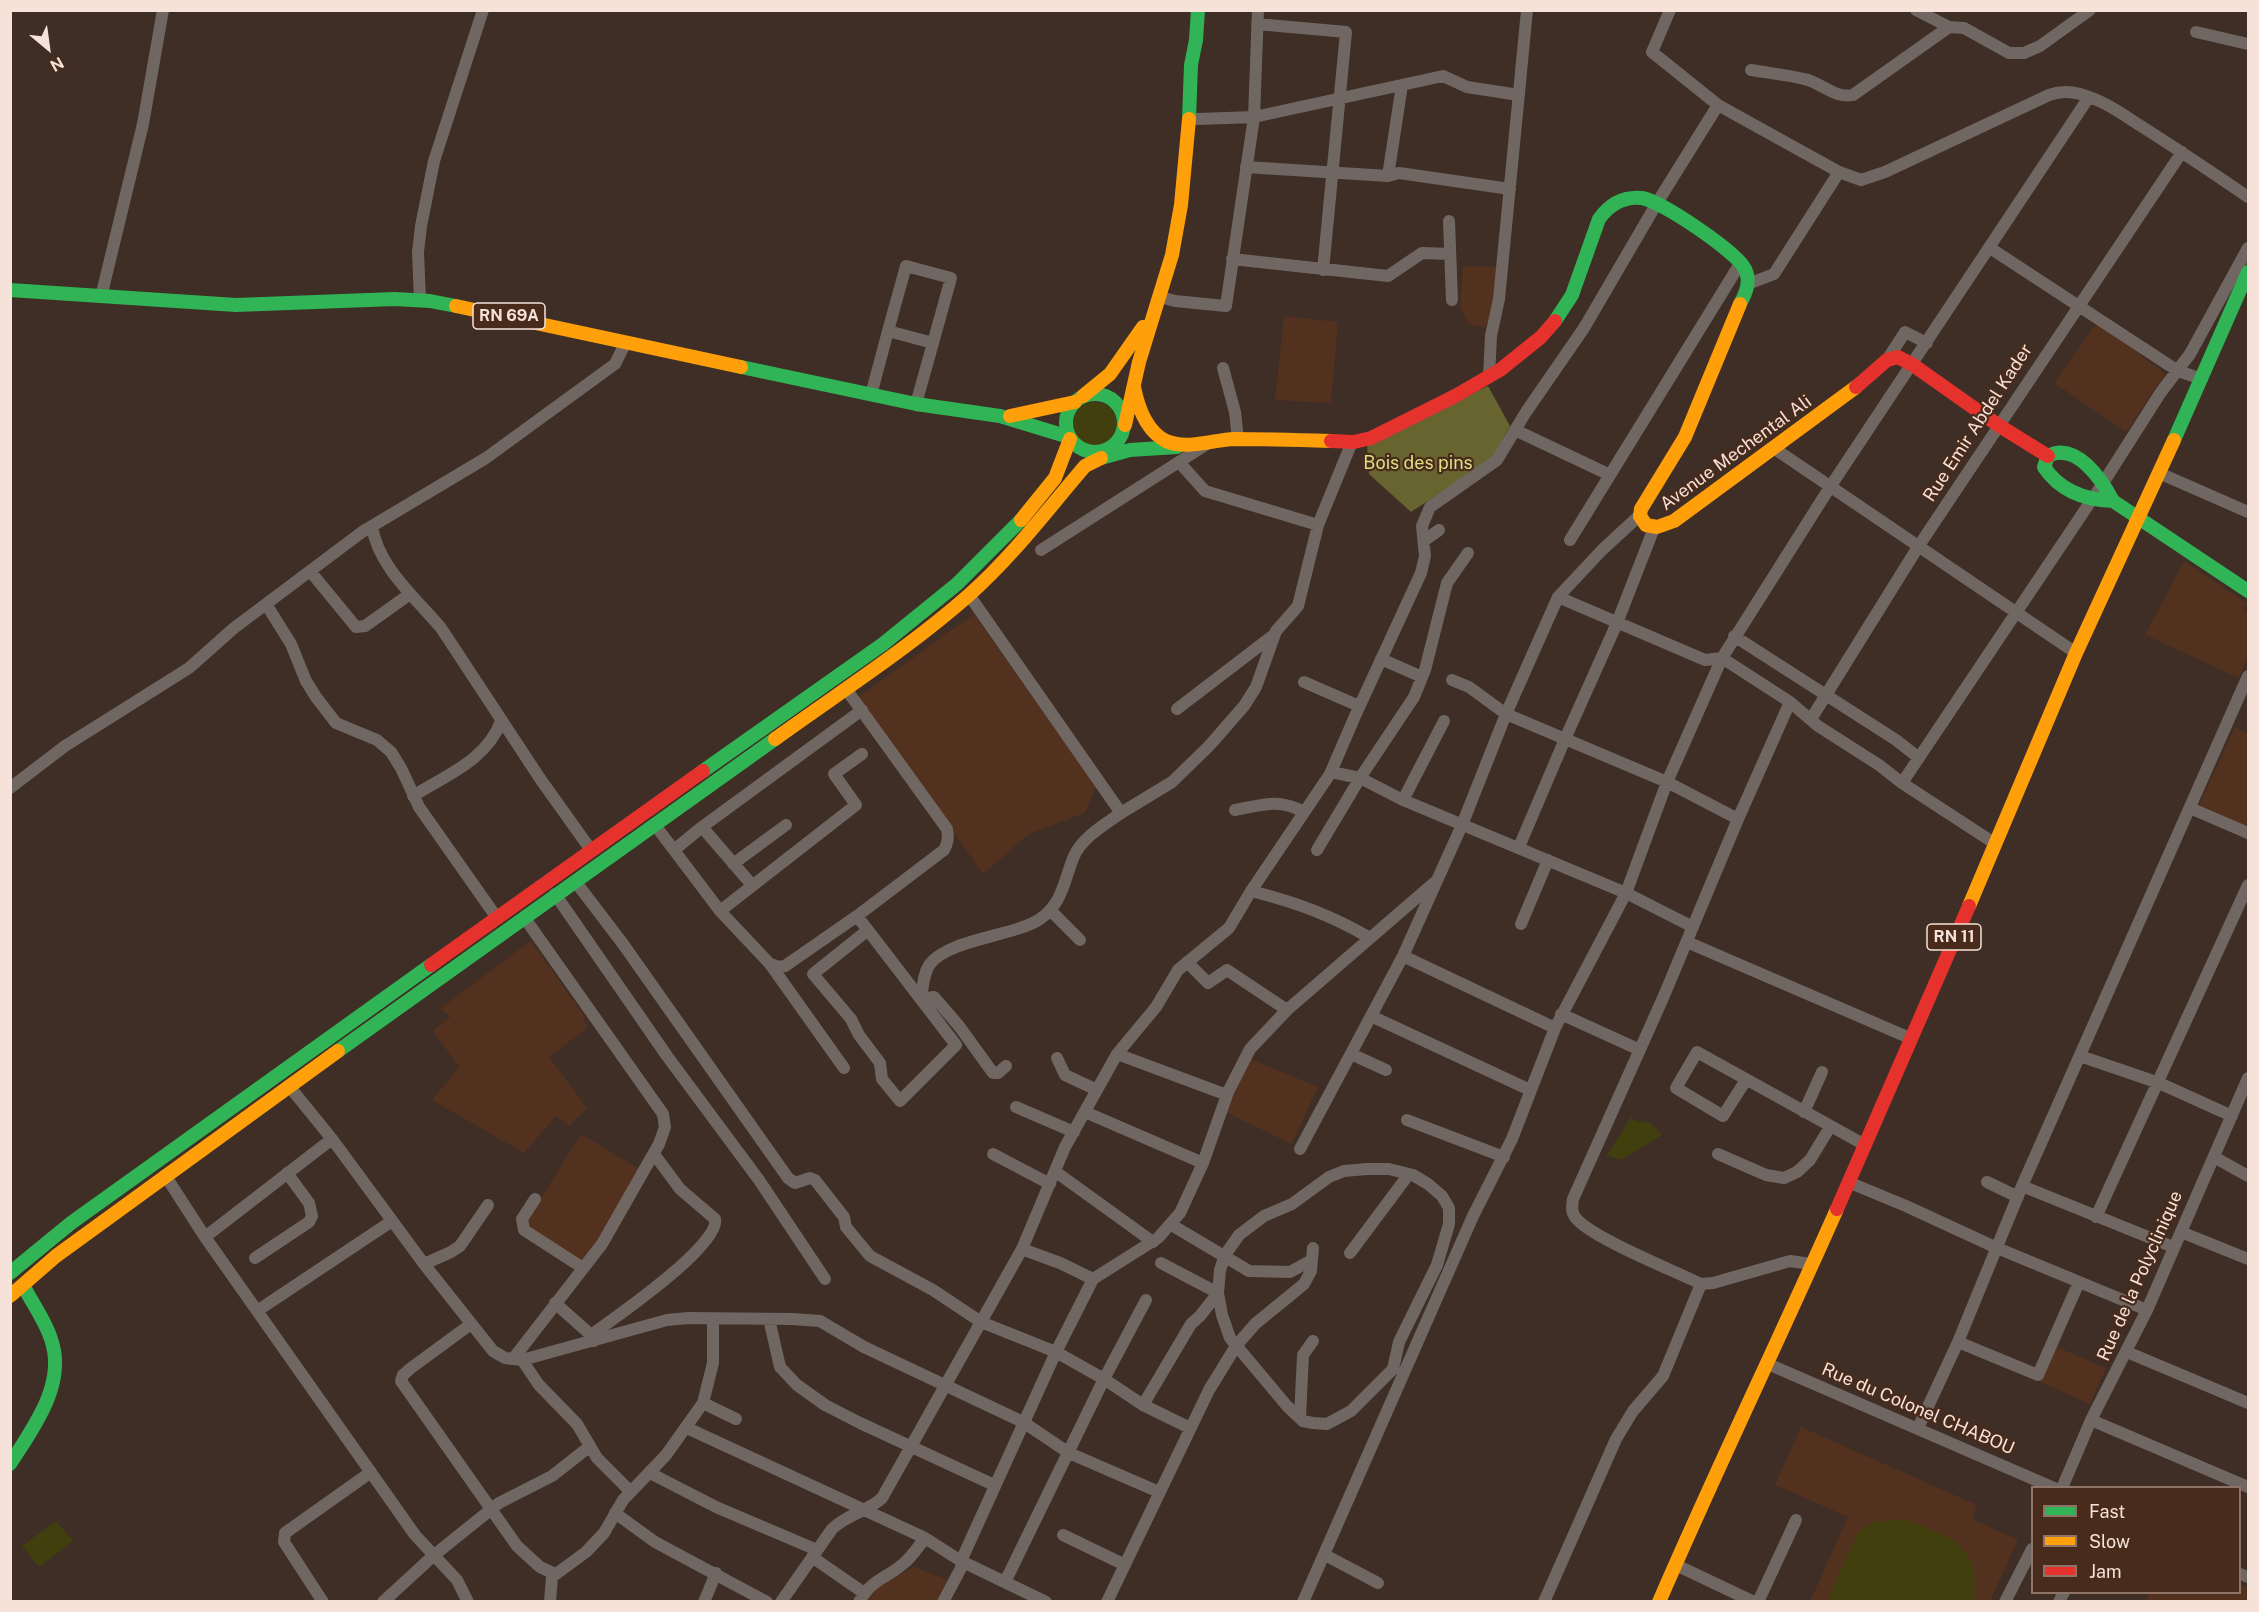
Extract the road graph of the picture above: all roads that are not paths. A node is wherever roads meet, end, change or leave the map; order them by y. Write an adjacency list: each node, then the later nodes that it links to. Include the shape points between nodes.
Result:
1 (164, 10): 39 (street, via 143,124)
2 (483, 10): 41 (street, via 434,161 419,243)
3 (1198, 10): 20 (main road)
4 (1258, 10): 9 (street)
5 (1527, 10): 15 (street)
6 (1670, 10): 18 (street, via 1652,52)
7 (1916, 10): 10 (street)
8 (2090, 10): 10 (street, via 2024,54 2009,53 1964,28)
9 (1257, 24): 17 (street, via 1346,32); 19 (street)
10 (1949, 27): 13 (street, via 1848,96 1840,96 1807,79)
11 (2196, 32): 12 (street)
12 (2248, 44)
13 (1751, 70)
14 (1402, 85): 15 (street, via 1443,76 1467,87); 17 (street); 25 (street)
15 (1519, 95): 26 (street)
16 (2089, 97): 21 (street); 23 (street, via 2059,91 1885,172 1861,180); 30 (street)
17 (1340, 98): 19 (street); 24 (street)
18 (1718, 105): 23 (street); 28 (street)
19 (1254, 117): 20 (street); 22 (street)
20 (1189, 118): 40 (main road, via 1181,205)
21 (2182, 152): 27 (street); 43 (street, Rue Emir Abdel Kader)
22 (1246, 167): 24 (street); 33 (street)
23 (1839, 172): 37 (street, via 1774,274)
24 (1332, 173): 25 (street); 35 (street)
25 (1388, 176): 26 (street, via 1399,173)
26 (1510, 189): 52 (street)
27 (2248, 197)
28 (1656, 203): 34 (main road); 52 (main road, via 1628,200 1603,213 1565,306 1535,341); 62 (street, via 1584,328)
29 (1449, 221): 32 (street)
30 (1990, 248): 43 (street); 47 (street)
31 (2248, 248): 51 (street)
32 (1450, 254): 35 (street, via 1422,253 1388,276); 42 (street)
33 (1232, 259): 35 (street); 40 (street, via 1226,306)
34 (1741, 262): 37 (main road); 75 (street)
35 (1323, 270)
36 (2248, 272): 53 (main road, RN 11)
37 (1748, 284): 81 (main road, Avenue Mechental Ali, via 1694,419)
38 (10, 290): 39 (main road, RN 69A)
39 (101, 297): 41 (main road, RN 69A, via 236,305)
40 (1160, 298): 54 (main road); 56 (main road, via 1126,356 1098,386)
41 (420, 300): 45 (main road, RN 69A)
42 (1452, 300)
43 (2078, 306): 51 (street); 61 (street, Rue Emir Abdel Kader)
44 (888, 331): 46 (street); 46 (street, via 906,266 951,278); 55 (street)
45 (626, 342): 55 (main road, RN 69A); 84 (street, via 615,364 496,451)
46 (933, 343): 57 (street)
47 (1927, 343): 48 (street, via 1905,332); 49 (street)
48 (1887, 360): 49 (main road, via 1898,357); 68 (main road, Avenue Mechental Ali)
49 (1913, 365): 61 (main road); 77 (street)
50 (1223, 368): 64 (street)
51 (2178, 371): 53 (street); 76 (street)
52 (1489, 378): 66 (main road, via 1369,438)
53 (2202, 379): 74 (main road, RN 11)
54 (1134, 387): 58 (main road); 60 (main road)
55 (871, 394): 57 (main road, RN 69A)
56 (1079, 399): 58 (main road, via 1100,394); 59 (main road, RN 69A, via 1022,415); 63 (main road, via 1067,415)
57 (916, 404): 59 (main road, RN 69A)
58 (1126, 410): 60 (main road); 70 (main road, via 1119,440)
59 (1000, 416): 63 (main road, RN 69A)
60 (1146, 421): 67 (main road, via 1170,442)
61 (1998, 425): 71 (main road); 89 (street, Rue Emir Abdel Kader)
62 (1515, 430): 75 (street); 87 (street, via 1495,462 1430,507 1422,526)
63 (1070, 438): 70 (main road, via 1090,452); 141 (main road, via 1058,473 1037,502 928,609)
64 (1238, 440): 65 (main road); 66 (main road)
65 (1212, 441): 67 (main road); 72 (street)
66 (1352, 442): 83 (street)
67 (1195, 443): 69 (main road)
68 (1775, 448): 77 (street); 85 (main road, Avenue Mechental Ali, via 1674,521)
69 (1130, 450): 70 (main road); 73 (main road)
70 (1106, 451): 73 (main road)
71 (2048, 456): 76 (main road, via 2066,452 2091,469); 78 (main road, via 2044,467 2052,479)
72 (1179, 462): 83 (street, via 1205,490); 90 (street)
73 (1085, 466): 95 (main road, via 1010,554)
74 (2159, 473): 80 (street); 82 (main road, RN 11)
75 (1610, 475): 88 (street)
76 (2103, 483): 78 (street); 79 (main road)
77 (1830, 487): 89 (street); 101 (street)
78 (2091, 500): 79 (main road); 98 (street)
79 (2113, 501): 82 (main road)
80 (2248, 512)
81 (1640, 515): 85 (main road, Avenue Mechental Ali, via 1643,522); 96 (street)
82 (2139, 517): 93 (main road); 102 (main road, RN 11)
83 (1318, 525): 100 (street, via 1298,606)
84 (372, 526): 92 (street); 94 (street, via 380,552)
85 (1654, 528): 99 (street)
86 (1439, 530): 87 (street)
87 (1425, 540): 104 (street, via 1421,573)
88 (1570, 540)
89 (1918, 547): 98 (street); 110 (street, Rue Emir Abdel Kader)
90 (1041, 550)
91 (1468, 553): 106 (street, via 1447,583)
92 (310, 571): 94 (street, via 356,627 365,626); 97 (street)
93 (2248, 591)
94 (410, 594): 117 (street, via 441,628)
95 (969, 595): 109 (main road); 132 (street)
96 (1558, 597): 99 (street); 115 (street)
97 (266, 604): 126 (street, via 189,668 65,746); 127 (street, via 291,644 316,697 336,723 377,740 391,752)
98 (2015, 612): 102 (street); 121 (street)
99 (1617, 622): 103 (street, via 1705,660); 119 (street)
100 (1275, 634): 113 (street); 132 (street, via 1256,687 1209,746 1172,782)
101 (1734, 636): 103 (street); 110 (street)
102 (2076, 653): 139 (main road, RN 11)
103 (1722, 658): 111 (street); 124 (street)
104 (1380, 659): 106 (street); 112 (street)
105 (2248, 676): 129 (street)
106 (1422, 677): 123 (street, via 1414,697)
107 (1452, 680): 115 (street, via 1469,687)
108 (1304, 682): 112 (street)
109 (846, 689): 114 (street); 134 (main road)
110 (1825, 694): 116 (street, Rue Emir Abdel Kader); 121 (street)
111 (1790, 702): 116 (street); 133 (street)
112 (1359, 706): 122 (street)
113 (1177, 709)
114 (861, 710): 137 (street); 155 (street, via 946,829 948,844)
115 (1506, 714): 119 (street); 136 (street)
116 (1811, 719): 125 (street)
117 (501, 721): 127 (street, via 493,739 479,755); 141 (street)
118 (1444, 722): 128 (street)
119 (1564, 739): 124 (street); 140 (street)
120 (862, 754): 148 (street, via 834,774 856,805)
121 (1919, 758): 125 (street)
122 (1331, 772): 123 (street); 131 (street)
123 (1360, 778): 128 (street); 143 (street)
124 (1667, 782): 133 (street); 151 (street)
125 (1902, 783): 139 (street)
126 (10, 788)
127 (413, 796): 157 (street)
128 (1403, 800): 136 (street)
129 (2190, 808): 138 (street); 176 (street)
130 (1235, 810): 131 (street, via 1278,803)
131 (1304, 812): 150 (street)
132 (1120, 813): 153 (street, via 1080,846 1060,898)
133 (1738, 819): 159 (street)
134 (655, 825): 142 (street); 146 (main road)
135 (786, 825): 145 (street)
136 (1462, 825): 140 (street); 147 (street)
137 (702, 827): 142 (street); 145 (street)
138 (2248, 833)
139 (1994, 843): 172 (main road, RN 11)
140 (1519, 847): 144 (street)
141 (591, 850): 157 (main road)
142 (674, 850): 154 (street)
143 (1317, 850)
144 (1548, 860): 151 (street); 158 (street)
145 (733, 864): 148 (street)
146 (575, 881): 152 (main road); 247 (street, via 788,1178 795,1183 814,1180 870,1256)
147 (1435, 882): 161 (street); 164 (street)
148 (752, 885): 154 (street)
149 (2248, 885): 184 (street)
150 (1251, 891): 161 (street, via 1292,901); 165 (street, via 1223,935)
151 (1626, 893): 159 (street); 169 (street)
152 (555, 894): 156 (main road); 234 (street)
153 (1050, 910): 162 (street); 167 (street, via 1028,926 992,934 942,954 924,976)
154 (720, 911): 166 (street)
155 (857, 916): 160 (street); 166 (street, via 785,966)
156 (524, 917): 185 (main road); 199 (street, via 663,1114 666,1127)
157 (497, 918): 233 (main road, via 71,1223)
158 (1521, 924)
159 (1693, 927): 163 (street)
160 (868, 930): 167 (street); 167 (street, via 813,974 851,1019 880,1063 882,1079 900,1101 956,1045)
161 (1370, 938): 168 (street)
162 (1080, 940)
163 (1687, 942): 172 (street); 173 (street)
164 (1403, 956): 170 (street); 171 (street)
165 (1187, 962): 168 (street, via 1208,983 1227,970); 174 (street)
166 (770, 964): 179 (street)
167 (921, 999): 178 (street, via 934,997 993,1073)
168 (1287, 1010): 188 (street, via 1250,1049)
169 (1561, 1014): 171 (street); 173 (street)
170 (1371, 1017): 175 (street); 187 (street)
171 (1555, 1028): 187 (street)
172 (1912, 1039): 197 (main road, RN 11)
173 (1640, 1050): 237 (street, via 1573,1199 1572,1212 1601,1236)
174 (1117, 1054): 186 (street); 188 (street)
175 (1352, 1054): 180 (street); 198 (street)
176 (2080, 1056): 184 (street); 213 (street)
177 (1057, 1058): 186 (street, via 1065,1075)
178 (1006, 1066)
179 (844, 1068)
180 (1386, 1070)
181 (1822, 1072): 191 (street)
182 (2248, 1078): 192 (street, Rue de la Polyclinique)
183 (1746, 1080): 183 (street, via 1697,1052 1676,1088 1723,1116); 191 (street)
184 (2159, 1083): 192 (street); 216 (street)
185 (289, 1086): 196 (street); 208 (main road)
186 (1097, 1090): 190 (street)
187 (1530, 1090): 202 (street)
188 (1227, 1095): 204 (street)
189 (1016, 1107): 195 (street)
190 (1085, 1112): 195 (street); 204 (street)
191 (1804, 1112): 194 (street)
192 (2232, 1116): 203 (street, Rue de la Polyclinique)
193 (1407, 1120): 202 (street)
194 (1830, 1127): 197 (street); 201 (street, via 1810,1160 1784,1178 1766,1175)
195 (1074, 1132): 205 (street)
196 (332, 1139): 206 (street); 217 (street)
197 (1864, 1145): 210 (main road, RN 11)
198 (1300, 1149)
199 (654, 1154): 232 (street, via 602,1244); 250 (street, via 680,1189 712,1216 716,1227 656,1288)
200 (993, 1154): 212 (street)
201 (1718, 1154)
202 (1504, 1157): 251 (street, via 1473,1215)
203 (2214, 1157): 209 (street); 219 (street, Rue de la Polyclinique)
204 (1203, 1163): 218 (street, via 1180,1213)
205 (1056, 1172): 212 (street); 221 (street)
206 (287, 1173): 220 (street); 227 (street, via 309,1203 312,1216 309,1222)
207 (1409, 1174): 225 (street); 226 (street, via 1367,1169 1329,1176 1292,1204 1264,1216 1239,1235); 249 (street, via 1442,1196 1449,1208 1449,1224 1437,1265)
208 (165, 1175): 220 (street); 238 (main road)
209 (2248, 1176)
210 (1848, 1182): 223 (street); 231 (main road, RN 11)
211 (1987, 1182): 213 (street)
212 (1050, 1184): 224 (street)
213 (2020, 1192): 216 (street); 223 (street)
214 (535, 1199): 232 (street, via 522,1219 524,1230)
215 (488, 1204): 230 (street, via 460,1246)
216 (2096, 1217): 222 (street)
217 (392, 1221): 230 (street); 244 (street)
218 (1170, 1224): 221 (street); 226 (street)
219 (2181, 1232): 222 (street, Rue de la Polyclinique); 228 (street)
220 (205, 1237): 244 (street)
221 (1153, 1242): 235 (street)
222 (2173, 1247): 243 (street, Rue de la Polyclinique)
223 (1997, 1248): 236 (street); 253 (street)
224 (1022, 1249): 235 (street); 247 (street)
225 (1350, 1253)
226 (1225, 1256): 239 (street); 254 (street, via 1249,1271 1290,1272 1313,1254 1304,1284 1255,1324)
227 (255, 1258)
228 (2248, 1259)
229 (1161, 1263): 239 (street)
230 (424, 1264): 248 (street)
231 (1811, 1264): 237 (street, via 1790,1261); 258 (main road, RN 11)
232 (582, 1268): 242 (street)
233 (10, 1273)
234 (825, 1279)
235 (1093, 1279): 255 (street)
236 (2079, 1282): 243 (street); 253 (street, via 2038,1375)
237 (1701, 1284): 312 (street, via 1663,1376 1616,1439)
238 (23, 1285): 240 (main road); 274 (main road, via 51,1338 57,1358 48,1399)
239 (1218, 1293): 254 (street, via 1222,1315); 263 (street, via 1191,1324)
240 (10, 1296)
241 (1146, 1300): 259 (street)
242 (555, 1303): 250 (street); 257 (street)
243 (2147, 1310): 256 (street, Rue de la Polyclinique)
244 (257, 1311): 275 (street)
245 (713, 1319): 246 (street); 250 (street, via 667,1320); 261 (street, via 713,1363)
246 (770, 1319): 260 (street, via 820,1321 864,1347); 271 (street, via 780,1367 797,1385 825,1405)
247 (981, 1322): 255 (street); 260 (street)
248 (471, 1324): 257 (street, via 493,1351 505,1358); 283 (street, via 411,1368 401,1381)
249 (1404, 1332): 251 (street); 264 (street, via 1394,1369 1351,1411 1327,1424)
250 (593, 1338): 257 (street)
251 (1419, 1338): 291 (street)
252 (1313, 1341): 264 (street, via 1303,1355)
253 (1958, 1342): 270 (street)
254 (1236, 1346): 264 (street); 269 (street)
255 (1056, 1352): 259 (street); 267 (street)
256 (2127, 1352): 262 (street); 266 (street, Rue de la Polyclinique)
257 (518, 1359): 272 (street, via 577,1424)
258 (1768, 1364): 270 (street, Rue du Colonel CHABOU); 295 (main road, RN 11)
259 (1104, 1379): 263 (street); 273 (street)
260 (947, 1385): 267 (street); 271 (street)
261 (704, 1403): 265 (street); 268 (street)
262 (2248, 1403)
263 (1143, 1405): 269 (street)
264 (1300, 1417)
265 (736, 1419)
266 (2091, 1420): 279 (street, Rue de la Polyclinique); 280 (street)
267 (1023, 1422): 273 (street); 277 (street)
268 (687, 1428): 276 (street); 284 (street)
269 (1190, 1428): 282 (street)
270 (1918, 1428): 278 (street, Rue du Colonel CHABOU)
271 (910, 1446): 277 (street); 284 (street, via 882,1498 874,1506)
272 (589, 1447): 281 (street); 283 (street, via 552,1476)
273 (1069, 1453): 282 (street); 298 (street)
274 (10, 1464)
275 (371, 1472): 292 (street); 301 (street, via 285,1533 284,1542)
276 (650, 1473): 281 (street); 290 (street)
277 (994, 1485): 293 (street)
278 (2049, 1486)
279 (2063, 1486)
280 (2248, 1487)
281 (630, 1491): 285 (street)
282 (1159, 1492): 294 (street)
283 (491, 1510): 292 (street); 296 (street, via 517,1546 540,1567)
284 (858, 1510): 288 (street); 290 (street, via 832,1529)
285 (615, 1513): 296 (street, via 592,1546); 297 (street, via 655,1542)
286 (1796, 1520): 314 (street)
287 (1063, 1535): 294 (street)
288 (925, 1538): 293 (street); 300 (street, via 901,1566 874,1581)
289 (2031, 1551): 315 (street)
290 (815, 1554): 300 (street); 307 (street)
291 (1325, 1555): 299 (street); 311 (street)
292 (433, 1556): 302 (street); 303 (street, via 457,1580)
293 (961, 1561): 298 (street); 308 (street)
294 (1125, 1565): 310 (street)
295 (1676, 1565): 313 (main road, RN 11); 314 (street)
296 (555, 1574): 304 (street)
297 (716, 1574): 305 (street); 306 (street)
298 (1005, 1582): 309 (street)
299 (1378, 1583)
300 (862, 1597)
301 (323, 1602)
302 (382, 1602)
303 (468, 1602)
304 (550, 1602)
305 (704, 1602)
306 (767, 1602)
307 (781, 1602)
308 (943, 1602)
309 (1046, 1602)
310 (1107, 1602)
311 (1303, 1602)
312 (1544, 1602)
313 (1659, 1602)
314 (1756, 1602)
315 (2005, 1602)

